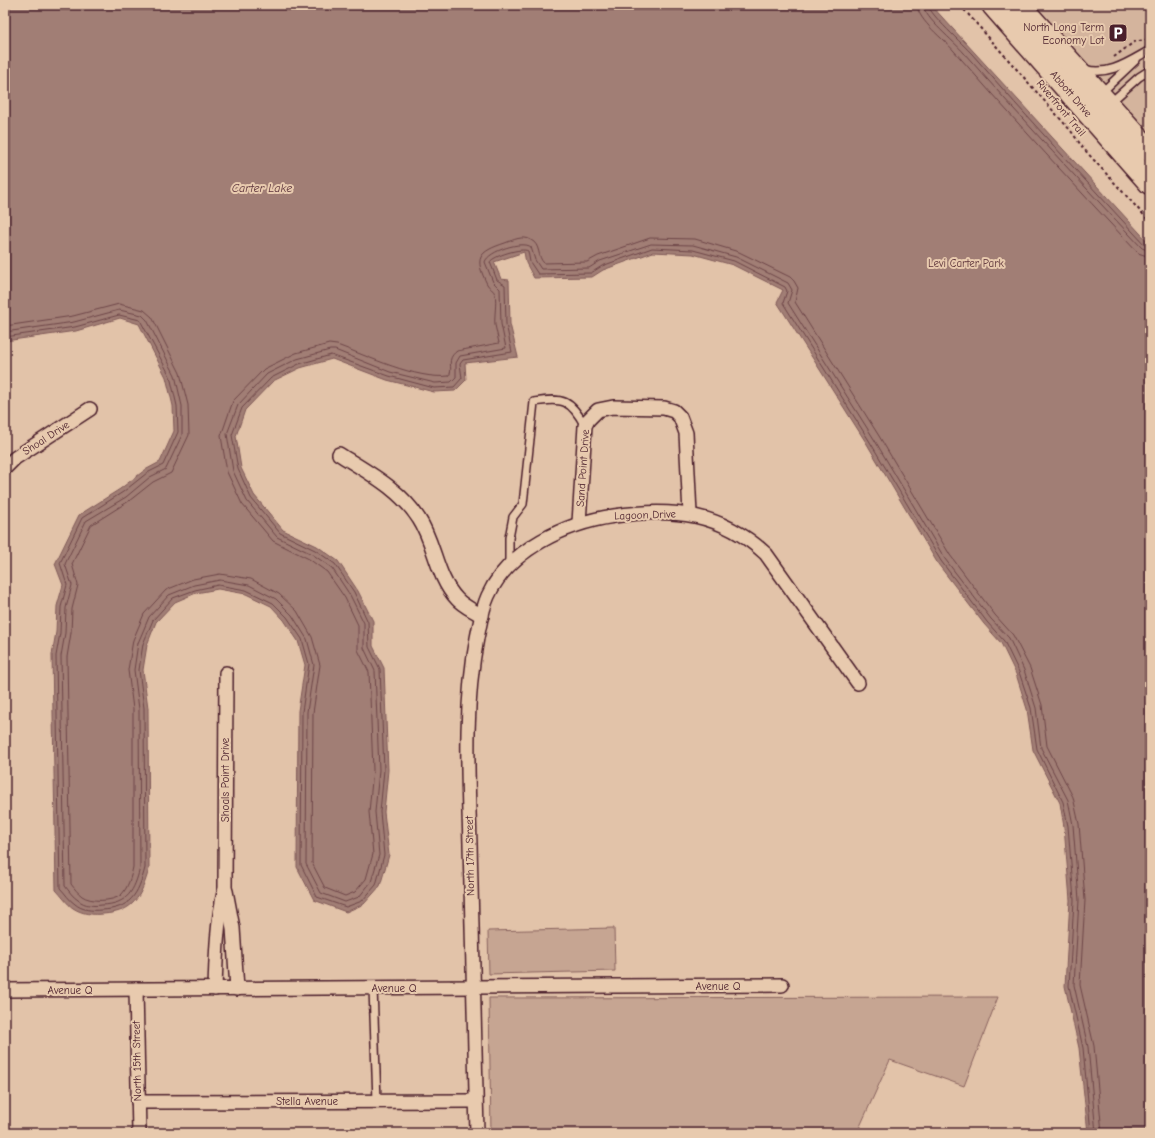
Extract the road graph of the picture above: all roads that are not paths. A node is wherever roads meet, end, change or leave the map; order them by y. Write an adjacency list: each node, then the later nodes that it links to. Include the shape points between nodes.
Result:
1 (992, 5): 7 (highway, Abbott Drive)
2 (1019, 5): 5 (highway, Abbott Drive)
3 (1150, 50): 4 (lane)
4 (1141, 56): 5 (lane, via 1098,72 1080,67); 7 (lane)
5 (1067, 59): 7 (highway, Abbott Drive)
6 (1150, 70): 7 (lane)
7 (1097, 105): 8 (highway, Abbott Drive); 9 (highway, Abbott Drive)
8 (1150, 151)
9 (1150, 183)
10 (90, 409): 13 (street, Shoal Drive, via 15,458)
11 (585, 426): 14 (street, Sand Point Drive, via 594,414 609,407 664,408 677,414 685,426); 15 (street, Sand Point Drive); 16 (lane, via 569,403 549,400 534,402 523,504 513,517 509,538)
12 (340, 454): 18 (street, via 396,491 408,504 420,520 450,590 461,603)
13 (5, 468)
14 (690, 514): 15 (street, Lagoon Drive, via 626,514); 20 (street, Lagoon Drive, via 705,517 731,528 766,554)
15 (580, 523): 16 (street, Lagoon Drive, via 538,544)
16 (509, 567): 17 (street, Lagoon Drive)
17 (496, 583): 18 (street, North 17th Street, via 488,596)
18 (482, 616): 23 (street, North 17th Street, via 470,679 468,756)
19 (226, 673): 21 (street, Shoals Point Drive)
20 (858, 683)
21 (225, 888): 24 (street, Shoals Point Drive, via 233,928); 27 (street, Shoals Point Drive, via 216,952)
22 (782, 985): 23 (street, Avenue Q)
23 (473, 987): 25 (street, Avenue Q); 30 (street, North 17th Street)
24 (236, 988): 25 (street, Avenue Q); 27 (street, Avenue Q)
25 (373, 988): 29 (lane)
26 (136, 989): 27 (street, Avenue Q); 28 (street, Avenue Q); 31 (street, North 15th Street)
27 (216, 989)
28 (5, 990)
29 (378, 1101): 30 (street, Stella Avenue); 31 (street, Stella Avenue)
30 (476, 1101): 33 (street, North 17th Street)
31 (138, 1102): 32 (street, North 15th Street)
32 (139, 1133)
33 (477, 1133)

